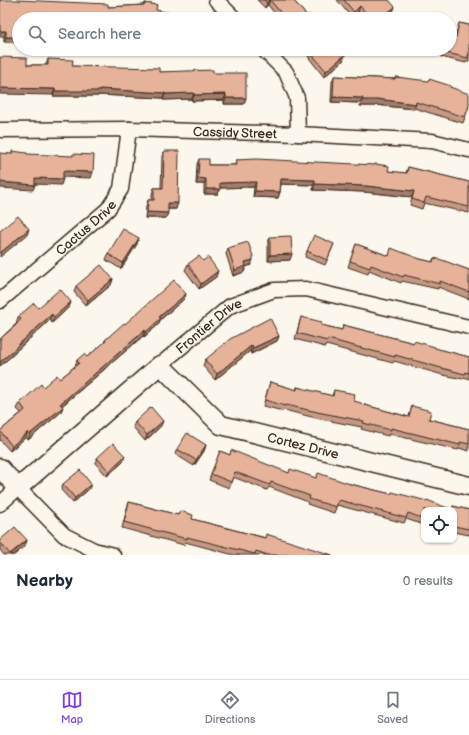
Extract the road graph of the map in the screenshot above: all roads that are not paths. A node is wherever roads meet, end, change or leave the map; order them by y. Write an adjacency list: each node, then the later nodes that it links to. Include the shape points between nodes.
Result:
1 (216, 0): 2 (street)
2 (228, 12)
3 (270, 56): 6 (street, via 286,72 297,98)
4 (129, 129): 5 (street, Cassidy Street); 6 (street, Cassidy Street); 8 (street, Cactus Drive, via 121,189 108,209)
5 (0, 130)
6 (298, 134): 7 (street, Cassidy Street, via 432,141)
7 (469, 150)
8 (0, 301)
9 (469, 327): 10 (street, Frontier Drive, via 306,289 274,290 230,306)
10 (160, 364): 12 (street, Cortez Drive, via 221,425); 13 (street, Frontier Drive)
11 (0, 468): 13 (street)
12 (469, 486)
13 (18, 488): 14 (street, Frontier Drive); 15 (street, via 64,535 94,550)
14 (0, 504)
15 (113, 555)

